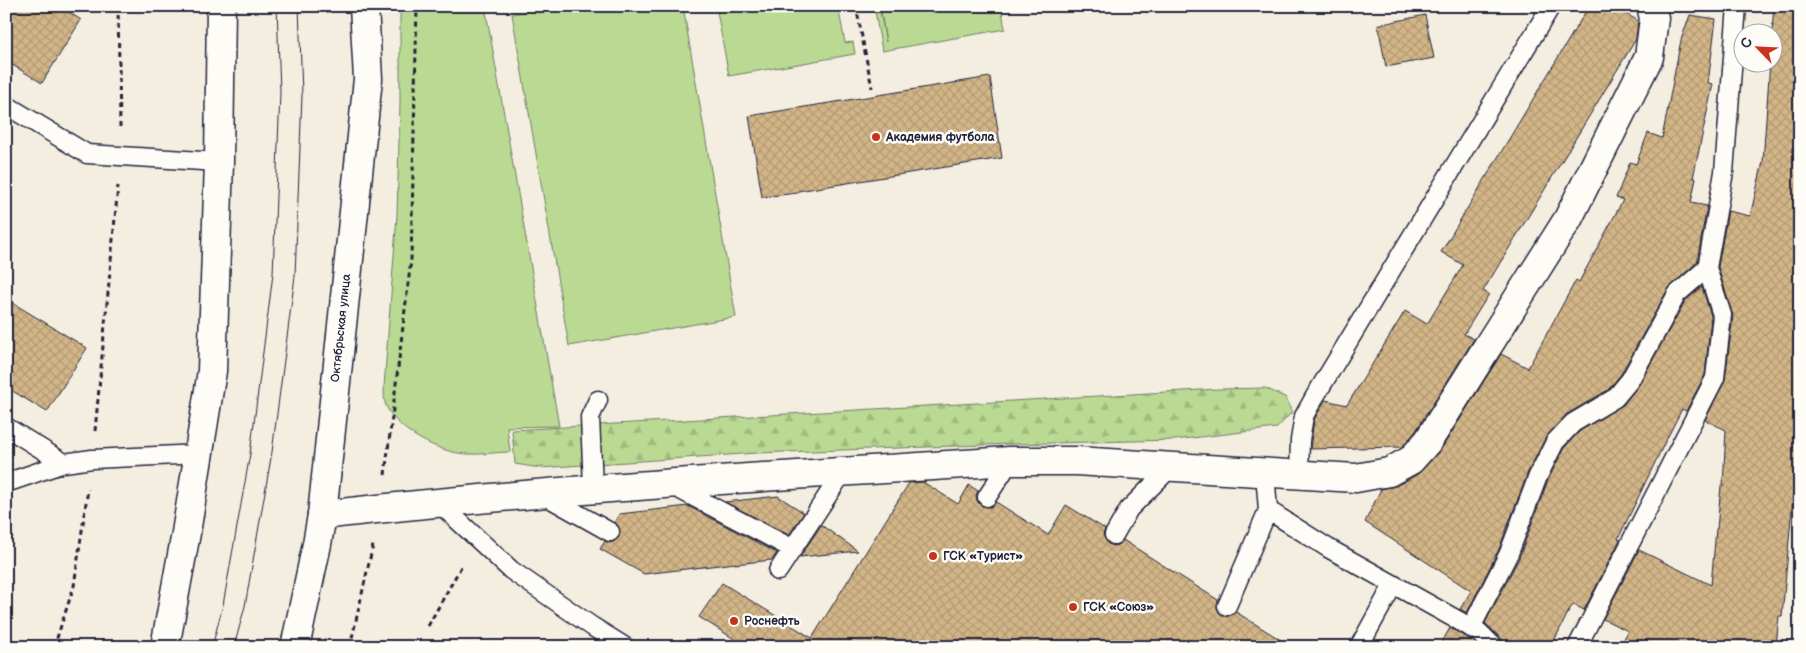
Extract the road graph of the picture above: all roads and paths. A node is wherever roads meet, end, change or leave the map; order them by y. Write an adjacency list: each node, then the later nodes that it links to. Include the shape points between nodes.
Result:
1 (118, 6): 11 (path)
2 (221, 6): 12 (street)
3 (364, 6): 32 (street, Октябрьская улица, via 368,79)
4 (417, 6): 30 (path, via 411,260)
5 (856, 6): 9 (path)
6 (1551, 6): 23 (lane, via 1304,416)
7 (1651, 6): 23 (street, via 1654,18 1649,58 1568,219 1428,441 1411,460 1389,472 1356,478)
8 (1737, 6): 13 (lane, via 1724,172)
9 (872, 88)
10 (6, 105): 11 (lane, via 87,154)
11 (120, 157): 12 (lane); 17 (path)
12 (219, 162): 16 (street, via 212,371)
13 (1707, 268): 41 (lane, via 1677,294 1630,380 1615,398 1573,423 1555,442 1538,476 1509,552); 49 (lane, via 1722,315 1715,378)
14 (598, 400): 26 (lane, via 590,418)
15 (6, 427): 19 (lane)
16 (199, 454): 17 (lane); 43 (street)
17 (92, 459): 19 (lane); 42 (path, via 74,586)
18 (1010, 462): 20 (street, via 1076,461); 21 (street); 28 (lane)
19 (64, 463): 24 (lane)
20 (1171, 467): 22 (street); 34 (lane, via 1129,509)
21 (843, 472): 25 (street); 36 (lane)
22 (1265, 473): 23 (street); 31 (lane)
23 (1299, 475)
24 (6, 483)
25 (668, 484): 26 (street); 36 (lane)
26 (593, 488): 27 (street)
27 (541, 493): 29 (street); 33 (lane)
28 (987, 497)
29 (438, 502): 30 (street); 35 (lane)
30 (381, 508): 32 (street); 45 (path)
31 (1268, 510): 38 (lane); 39 (lane)
32 (322, 514): 44 (street, Октябрьская улица)
33 (610, 532)
34 (1114, 535)
35 (477, 538): 40 (path); 46 (lane, via 510,570)
36 (793, 549): 37 (lane)
37 (778, 572)
38 (1393, 585): 41 (lane); 47 (lane)
39 (1227, 606)
40 (428, 626)
41 (1471, 628): 48 (lane)
42 (54, 647)
43 (165, 647)
44 (295, 647)
45 (350, 647)
46 (625, 647)
47 (1359, 647)
48 (1494, 647)
49 (1577, 647)

